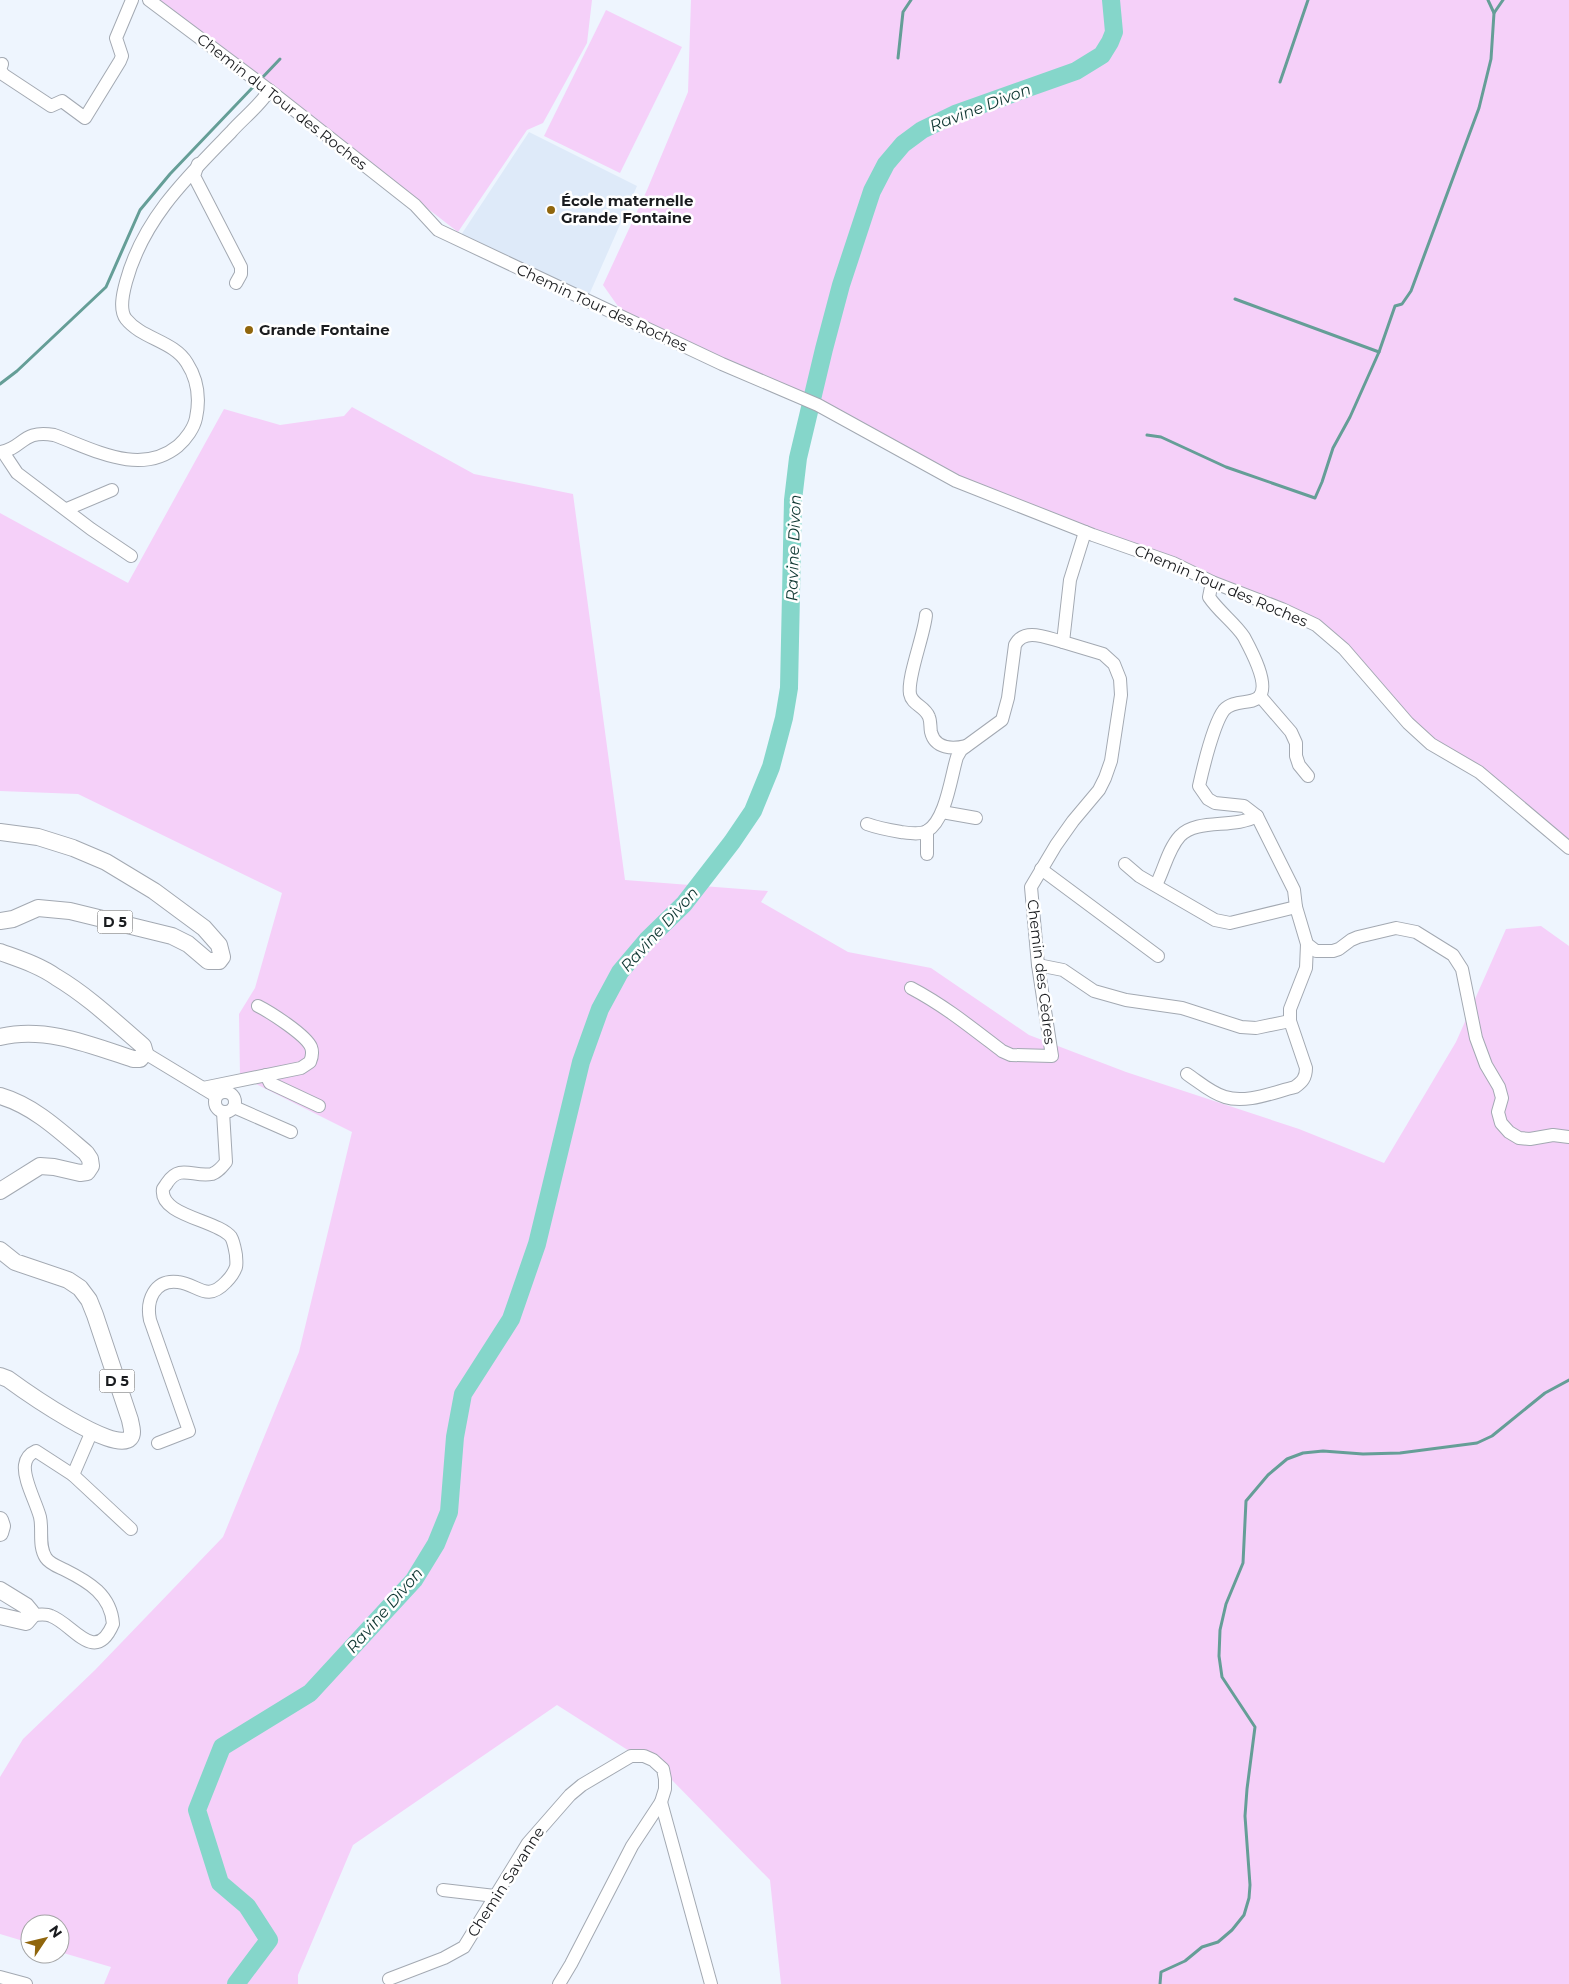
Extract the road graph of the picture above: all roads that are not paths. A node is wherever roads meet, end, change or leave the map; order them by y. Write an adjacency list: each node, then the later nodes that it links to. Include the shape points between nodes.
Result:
1 (132, 0): 3 (street, via 116,38 122,56 85,118 62,100 51,106 4,76 0,70)
2 (150, 0): 4 (street, Chemin du Tour des Roches)
3 (2, 64)
4 (269, 90): 5 (street); 6 (street, Chemin du Tour des Roches)
5 (198, 164): 7 (street, via 194,176 241,267); 8 (street, via 154,218 126,282 122,303 125,318 187,362 196,381 199,404 195,425 168,454 145,460 118,459 43,433 35,433)
6 (415, 205): 11 (street, Chemin Tour des Roches, via 438,230 722,364 818,405 956,481)
7 (236, 283)
8 (1, 452): 10 (street, via 17,473)
9 (112, 490): 10 (street)
10 (67, 509): 12 (street)
11 (1085, 532): 13 (street, Chemin Tour des Roches, via 1173,562); 15 (street, via 1070,580)
12 (131, 556)
13 (1212, 582): 16 (street, via 1209,597 1243,636 1260,673 1264,684); 25 (street, Chemin Tour des Roches, via 1299,617 1331,636 1408,723 1431,744 1479,772)
14 (926, 615): 17 (street, via 910,693 913,701 929,717 937,742 946,747)
15 (1063, 642): 17 (street, Chemin des Cèdres, via 1030,634 1018,639 1002,720); 28 (street, Chemin des Cèdres, via 1103,654 1114,664 1120,679 1121,695 1111,761 1105,778)
16 (1260, 696): 18 (street, via 1292,732 1299,765); 20 (street, via 1255,700 1236,702 1225,709 1199,786 1215,803 1244,806)
17 (966, 746): 19 (street, via 957,757)
18 (1308, 776)
19 (942, 812): 21 (street); 23 (street)
20 (1257, 816): 29 (street, via 1244,822 1201,826 1187,831 1174,845); 30 (street, via 1294,890)
21 (976, 818)
22 (867, 824): 23 (street, via 879,829)
23 (927, 831): 26 (street)
24 (0, 832): 31 (main road, D 5, via 38,837 106,862 154,891 204,928 219,945 222,957 219,961 208,961 188,944 172,936 70,911 38,908)
25 (1569, 848)
26 (927, 854)
27 (1125, 864): 29 (street)
28 (1041, 869): 34 (street); 35 (street, Chemin des Cèdres, via 1031,887)
29 (1156, 885): 30 (street, via 1215,920 1230,923)
30 (1296, 907): 32 (street)
31 (0, 921)
32 (1307, 944): 38 (street, via 1306,968 1290,1008); 48 (street, via 1316,951 1333,951 1358,937 1396,928 1416,932 1453,955 1462,969 1486,1065 1499,1086 1501,1123 1519,1138)
33 (0, 952): 40 (main road, via 28,961 56,976 143,1046)
34 (1158, 956)
35 (1038, 965): 36 (street, Chemin des Cèdres, via 1052,1056 1011,1055 1002,1051 944,1006); 38 (street, via 1062,970 1094,991 1126,1000 1182,1008 1241,1027 1256,1028)
36 (911, 988)
37 (258, 1006): 42 (street, via 273,1013 311,1046 310,1062 301,1068)
38 (1290, 1021): 41 (street, via 1306,1068 1306,1076 1295,1087 1244,1099 1225,1098)
39 (0, 1037): 40 (main road, via 19,1033 64,1038 133,1059 140,1059)
40 (145, 1053): 43 (street)
41 (1187, 1074)
42 (266, 1075): 43 (street); 45 (street, via 270,1083)
43 (203, 1088): 46 (street, via 216,1096 216,1108)
44 (0, 1096): 49 (main road, via 50,1122 86,1153 91,1166 87,1172 80,1173 40,1166)
45 (319, 1106)
46 (228, 1109): 47 (street); 53 (street, via 226,1162 214,1173 206,1175 181,1172 172,1176 163,1188 169,1206 231,1237 237,1265 228,1280 213,1292 168,1282 150,1298 150,1320 189,1431)
47 (291, 1132)
48 (1569, 1137)
49 (0, 1191)
50 (0, 1250): 52 (main road, D 5, via 15,1262 68,1280 89,1300 132,1432 127,1440 118,1440)
51 (0, 1376): 52 (main road, D 5)
52 (92, 1431): 54 (street)
53 (158, 1443)
54 (73, 1475): 56 (street); 59 (street, via 36,1451 27,1457 25,1463 40,1517 41,1542 46,1559 100,1593 109,1607 113,1624 105,1638 92,1643 53,1616)
55 (0, 1520): 57 (main road)
56 (131, 1529)
57 (0, 1533)
58 (0, 1590): 59 (main road, via 26,1606)
59 (32, 1615): 60 (main road, via 26,1622)
60 (0, 1616)
61 (661, 1802): 63 (street, Chemin Savanne, via 665,1789 663,1769 654,1760 631,1756 570,1795 528,1843); 67 (street, Chemin Savanne, via 632,1846); 68 (street)
62 (443, 1890): 63 (street)
63 (494, 1896): 65 (street, Chemin Savanne, via 464,1947)
64 (0, 1977): 66 (street)
65 (389, 1979)
66 (26, 1984)
67 (559, 1984)
68 (710, 1984)

